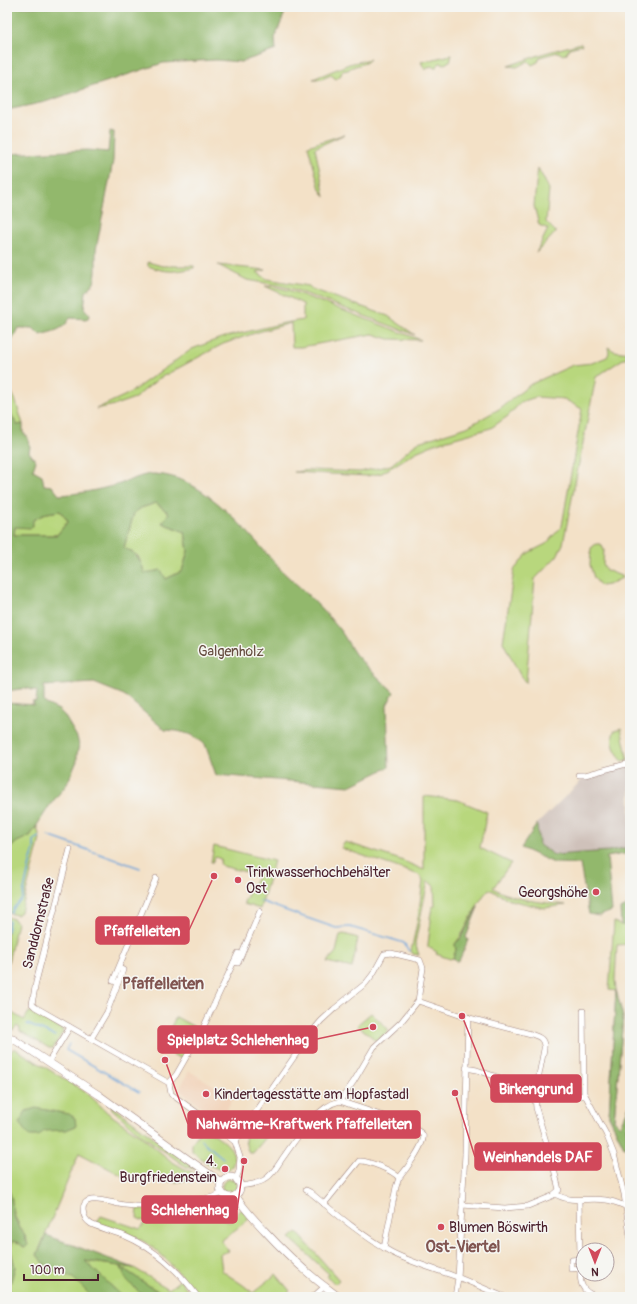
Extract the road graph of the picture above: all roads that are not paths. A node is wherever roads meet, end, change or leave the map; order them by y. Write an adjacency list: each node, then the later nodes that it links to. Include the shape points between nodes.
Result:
1 (630, 763): 2 (street)
2 (579, 776)
3 (70, 849): 9 (street, Sanddornstraße, via 32,1004)
4 (156, 878): 11 (street, via 113,981 118,983 107,1012)
5 (260, 911): 14 (street, via 238,963 234,962 203,1028)
6 (418, 1001): 8 (street); 17 (street, via 401,1022 374,1047); 18 (street, via 423,968 421,962 418,958 384,954 366,983 325,1017 310,1034)
7 (583, 1011): 16 (street)
8 (468, 1018): 13 (street); 15 (street, via 541,1038 544,1049)
9 (70, 1027): 11 (street); 12 (street)
10 (7, 1034): 12 (street)
11 (91, 1039): 14 (street)
12 (49, 1061): 21 (street)
13 (466, 1068): 15 (street); 29 (street)
14 (169, 1083): 18 (street, via 171,1094)
15 (536, 1091): 16 (street); 25 (street, via 536,1108 559,1190)
16 (585, 1096): 30 (street, via 614,1154)
17 (340, 1101): 19 (street, via 396,1121 422,1134 423,1138 410,1166); 22 (street, via 324,1109 311,1121 268,1176 257,1183)
18 (235, 1142): 20 (street, via 241,1161)
19 (399, 1178): 28 (street, via 394,1173 361,1161); 33 (street)
20 (236, 1179): 21 (street, via 228,1177); 22 (street)
21 (221, 1182): 24 (street, via 219,1187)
22 (240, 1186): 26 (street)
23 (306, 1190): 28 (street)
24 (222, 1194): 26 (street, via 228,1198); 39 (street, via 157,1207 128,1206 90,1200 84,1208 83,1216 87,1222 136,1241 161,1258)
25 (555, 1194): 27 (street, via 565,1199); 29 (street, via 520,1207)
26 (236, 1196): 38 (street, via 277,1244)
27 (579, 1200): 30 (street, via 605,1200); 32 (street)
28 (324, 1204): 33 (street)
29 (462, 1205): 36 (street)
30 (628, 1208): 31 (street)
31 (630, 1236)
32 (580, 1242)
33 (384, 1248): 36 (street)
34 (575, 1260): 35 (street, via 571,1260 571,1269)
35 (575, 1269)
36 (458, 1278): 42 (street); 43 (street)
37 (581, 1282): 44 (street, via 589,1294)
38 (324, 1286): 40 (street); 41 (street)
39 (198, 1297)
40 (313, 1297)
41 (339, 1297)
42 (455, 1297)
43 (505, 1297)
44 (599, 1297)

